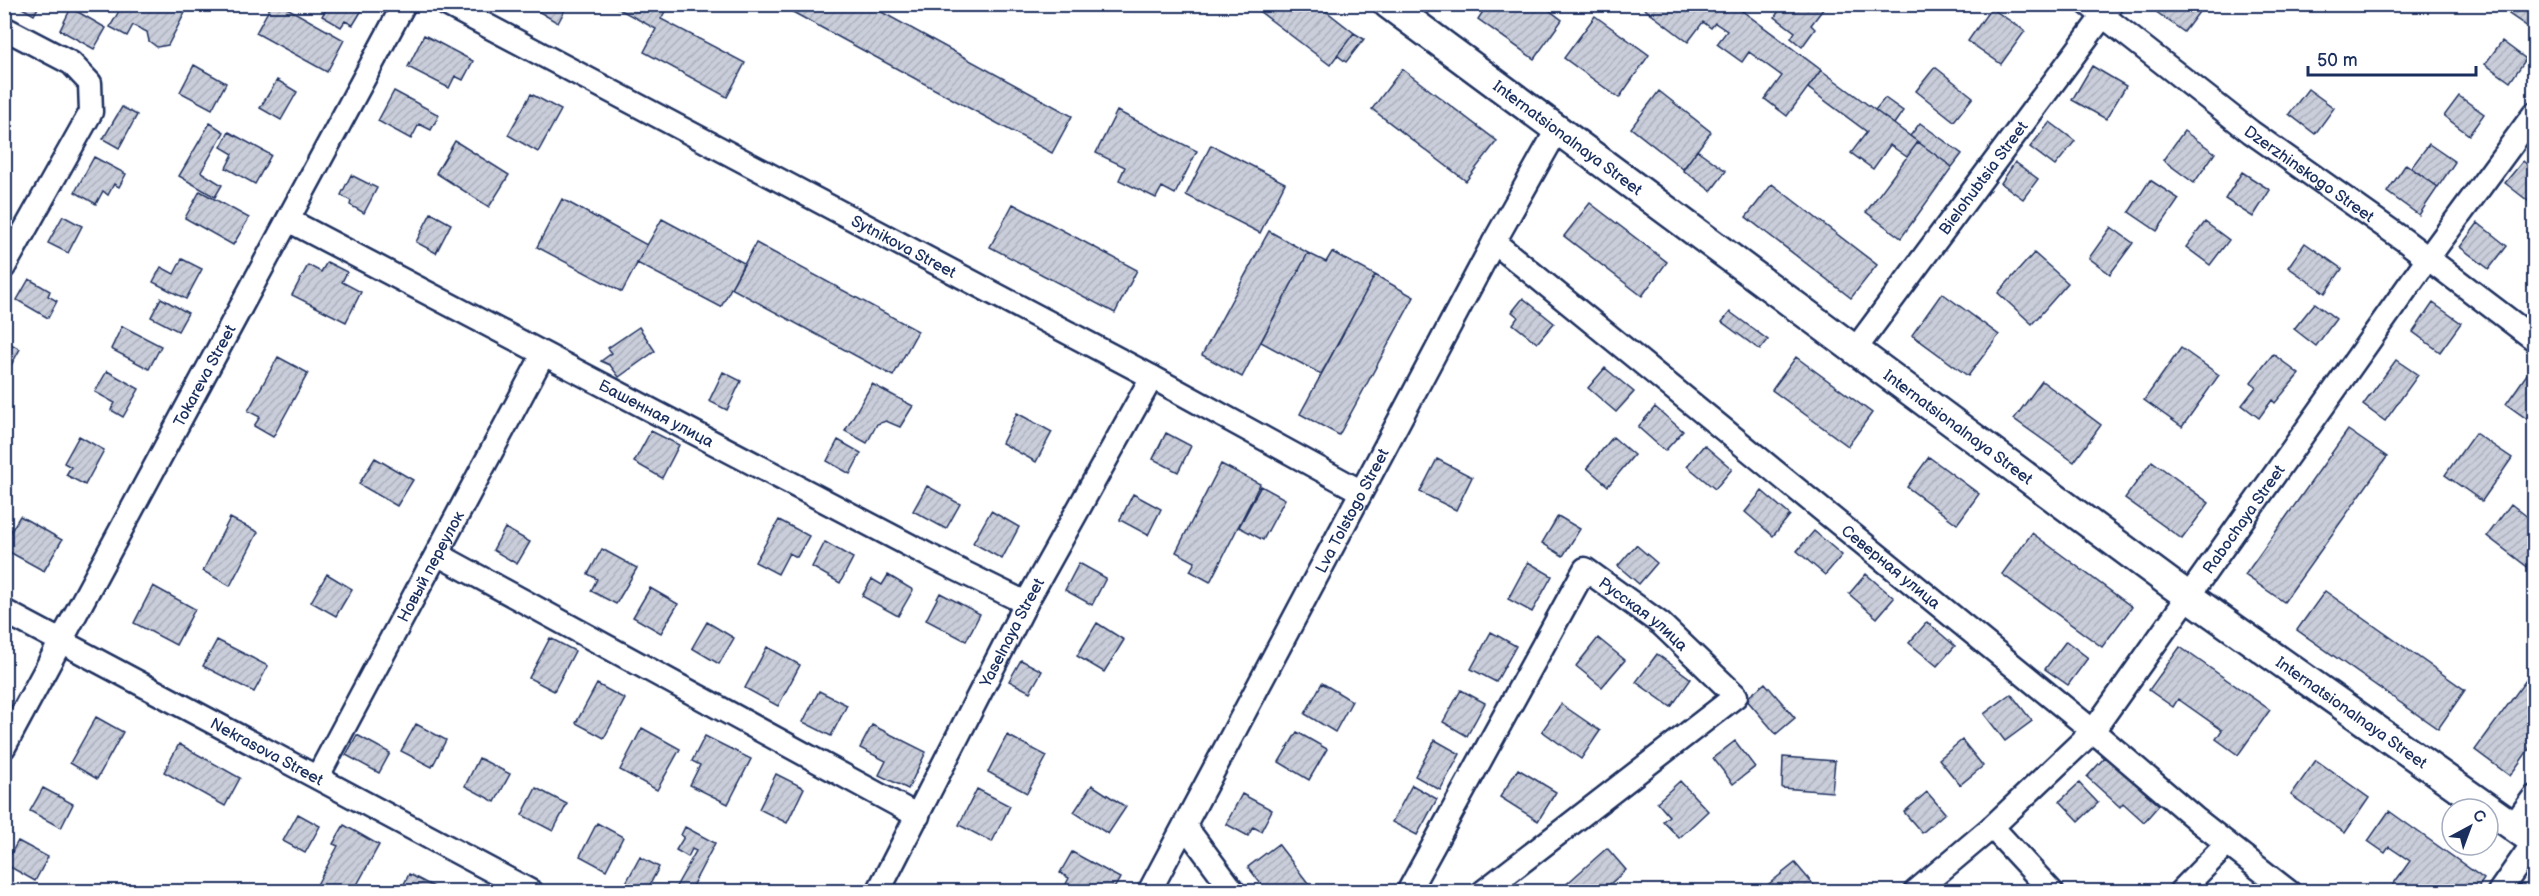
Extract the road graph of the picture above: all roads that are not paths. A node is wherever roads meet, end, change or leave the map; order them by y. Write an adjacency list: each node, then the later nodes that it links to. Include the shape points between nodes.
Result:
1 (404, 4): 8 (street, Tokareva Street)
2 (446, 4): 15 (street, Sytnikova Street)
3 (1388, 4): 7 (main road, Internatsionalnaya Street)
4 (2100, 8): 10 (street, Dzerzhinskogo Street, via 2252,132); 13 (street, Bielohubtsia Street)
5 (4, 28): 11 (street, via 71,63 90,83 91,112)
6 (2535, 114): 10 (street, Rabochaya Street)
7 (1557, 130): 9 (street, Lva Tolstogo Street); 13 (main road, Internatsionalnaya Street)
8 (288, 220): 14 (street, Башенная улица); 21 (street, Tokareva Street)
9 (1494, 242): 16 (street, Lva Tolstogo Street); 22 (street, Северная улица)
10 (2428, 258): 12 (street, Dzerzhinskogo Street); 18 (street, Rabochaya Street)
11 (4, 267)
12 (2535, 339)
13 (1854, 351): 18 (main road, Internatsionalnaya Street)
14 (543, 355): 17 (street, Новый переулок); 19 (street, Башенная улица)
15 (1152, 377): 16 (street, Sytnikova Street); 19 (street, Yaselnaya Street)
16 (1360, 491): 27 (street, Lva Tolstogo Street)
17 (437, 554): 24 (street, Новый переулок); 26 (street)
18 (2187, 596): 22 (street, Rabochaya Street); 29 (main road, Internatsionalnaya Street)
19 (1026, 603): 26 (street, Yaselnaya Street)
20 (4, 611): 21 (street, Nekrasova Street)
21 (61, 642): 23 (street, Tokareva Street); 24 (street, Nekrasova Street)
22 (2093, 731): 28 (street, Rabochaya Street); 30 (street, Северная улица)
23 (4, 747)
24 (318, 776): 31 (street, Nekrasova Street)
25 (2535, 797): 29 (street)
26 (918, 816): 32 (street, Yaselnaya Street)
27 (1185, 826): 33 (street, Lva Tolstogo Street); 34 (street)
28 (1992, 827): 37 (street, Rabochaya Street); 38 (street)
29 (2528, 836): 41 (street)
30 (2227, 844): 39 (street); 40 (street, Северная улица)
31 (532, 891)
32 (878, 891)
33 (1149, 891)
34 (1234, 891)
35 (1408, 891): 36 (street, Русская улица, via 1585,569 1661,624 1736,696)
36 (1483, 891)
37 (1915, 891)
38 (2052, 891)
39 (2180, 891)
40 (2289, 891)
41 (2499, 891)

